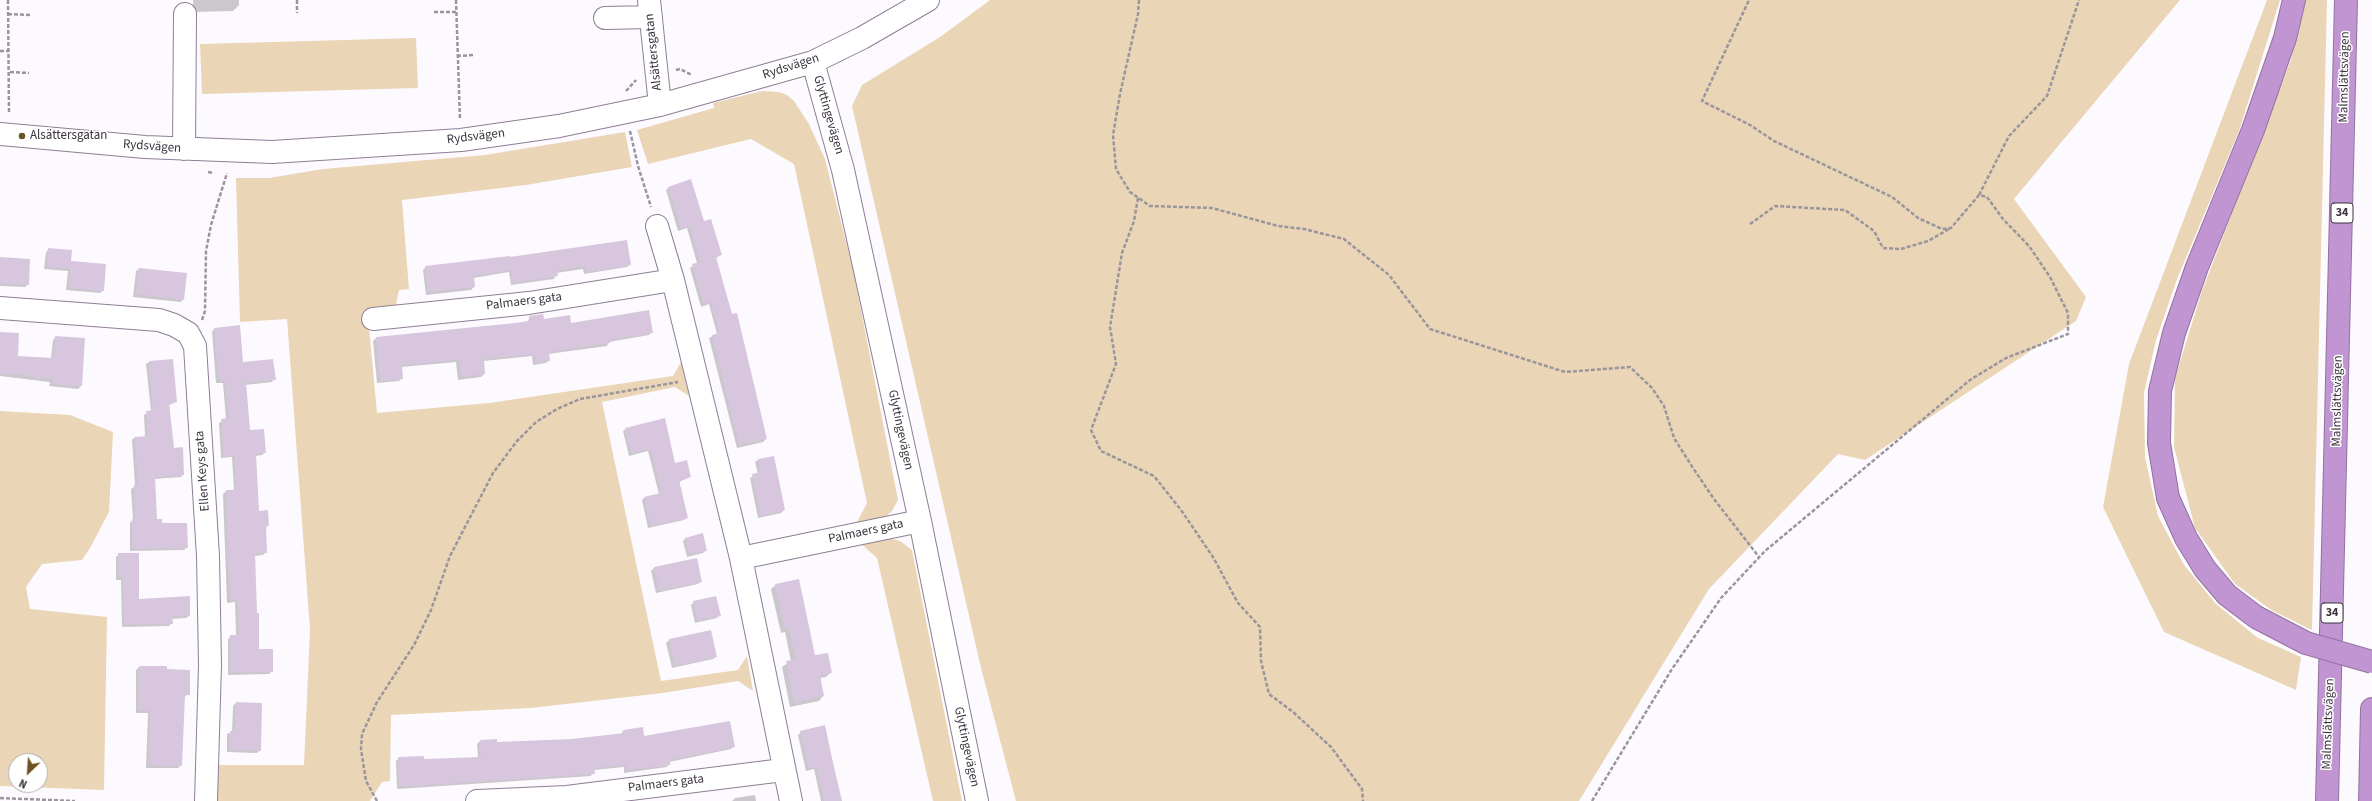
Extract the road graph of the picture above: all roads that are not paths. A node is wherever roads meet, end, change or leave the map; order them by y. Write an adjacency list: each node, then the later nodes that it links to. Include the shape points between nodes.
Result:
1 (928, 0): 7 (street, Rydsvägen, via 862,38)
2 (2294, 0): 17 (highway, bridge, via 2286,38 2253,130 2197,267 2174,333 2160,391 2159,443 2168,498 2186,538 2205,569 2228,595 2256,617 2306,643)
3 (2346, 0): 24 (highway, Malmslättsvägen / 34)
4 (650, 9): 6 (street); 8 (street, Alsättersgatan)
5 (185, 14): 10 (street)
6 (604, 18)
7 (813, 62): 8 (street, Rydsvägen); 15 (street, Glyttingevägen, via 843,170)
8 (660, 105): 10 (street, Rydsvägen, via 559,126 461,140 272,152)
9 (4, 134): 10 (street, Rydsvägen)
10 (184, 149)
11 (657, 226): 12 (street)
12 (673, 280): 14 (street, Palmaers gata, via 529,303); 16 (street)
13 (0, 308): 20 (street, Ellen Keys gata, via 159,320 174,325 188,334 195,346 208,556 210,666)
14 (373, 319)
15 (920, 521): 16 (street, Palmaers gata); 23 (street, Glyttingevägen)
16 (741, 558): 19 (street)
17 (2372, 662)
18 (2372, 709): 25 (highway)
19 (783, 770): 21 (street, Palmaers gata, via 567,797); 22 (street)
20 (206, 801)
21 (477, 801)
22 (791, 801)
23 (977, 801)
24 (2327, 801)
25 (2370, 801)

